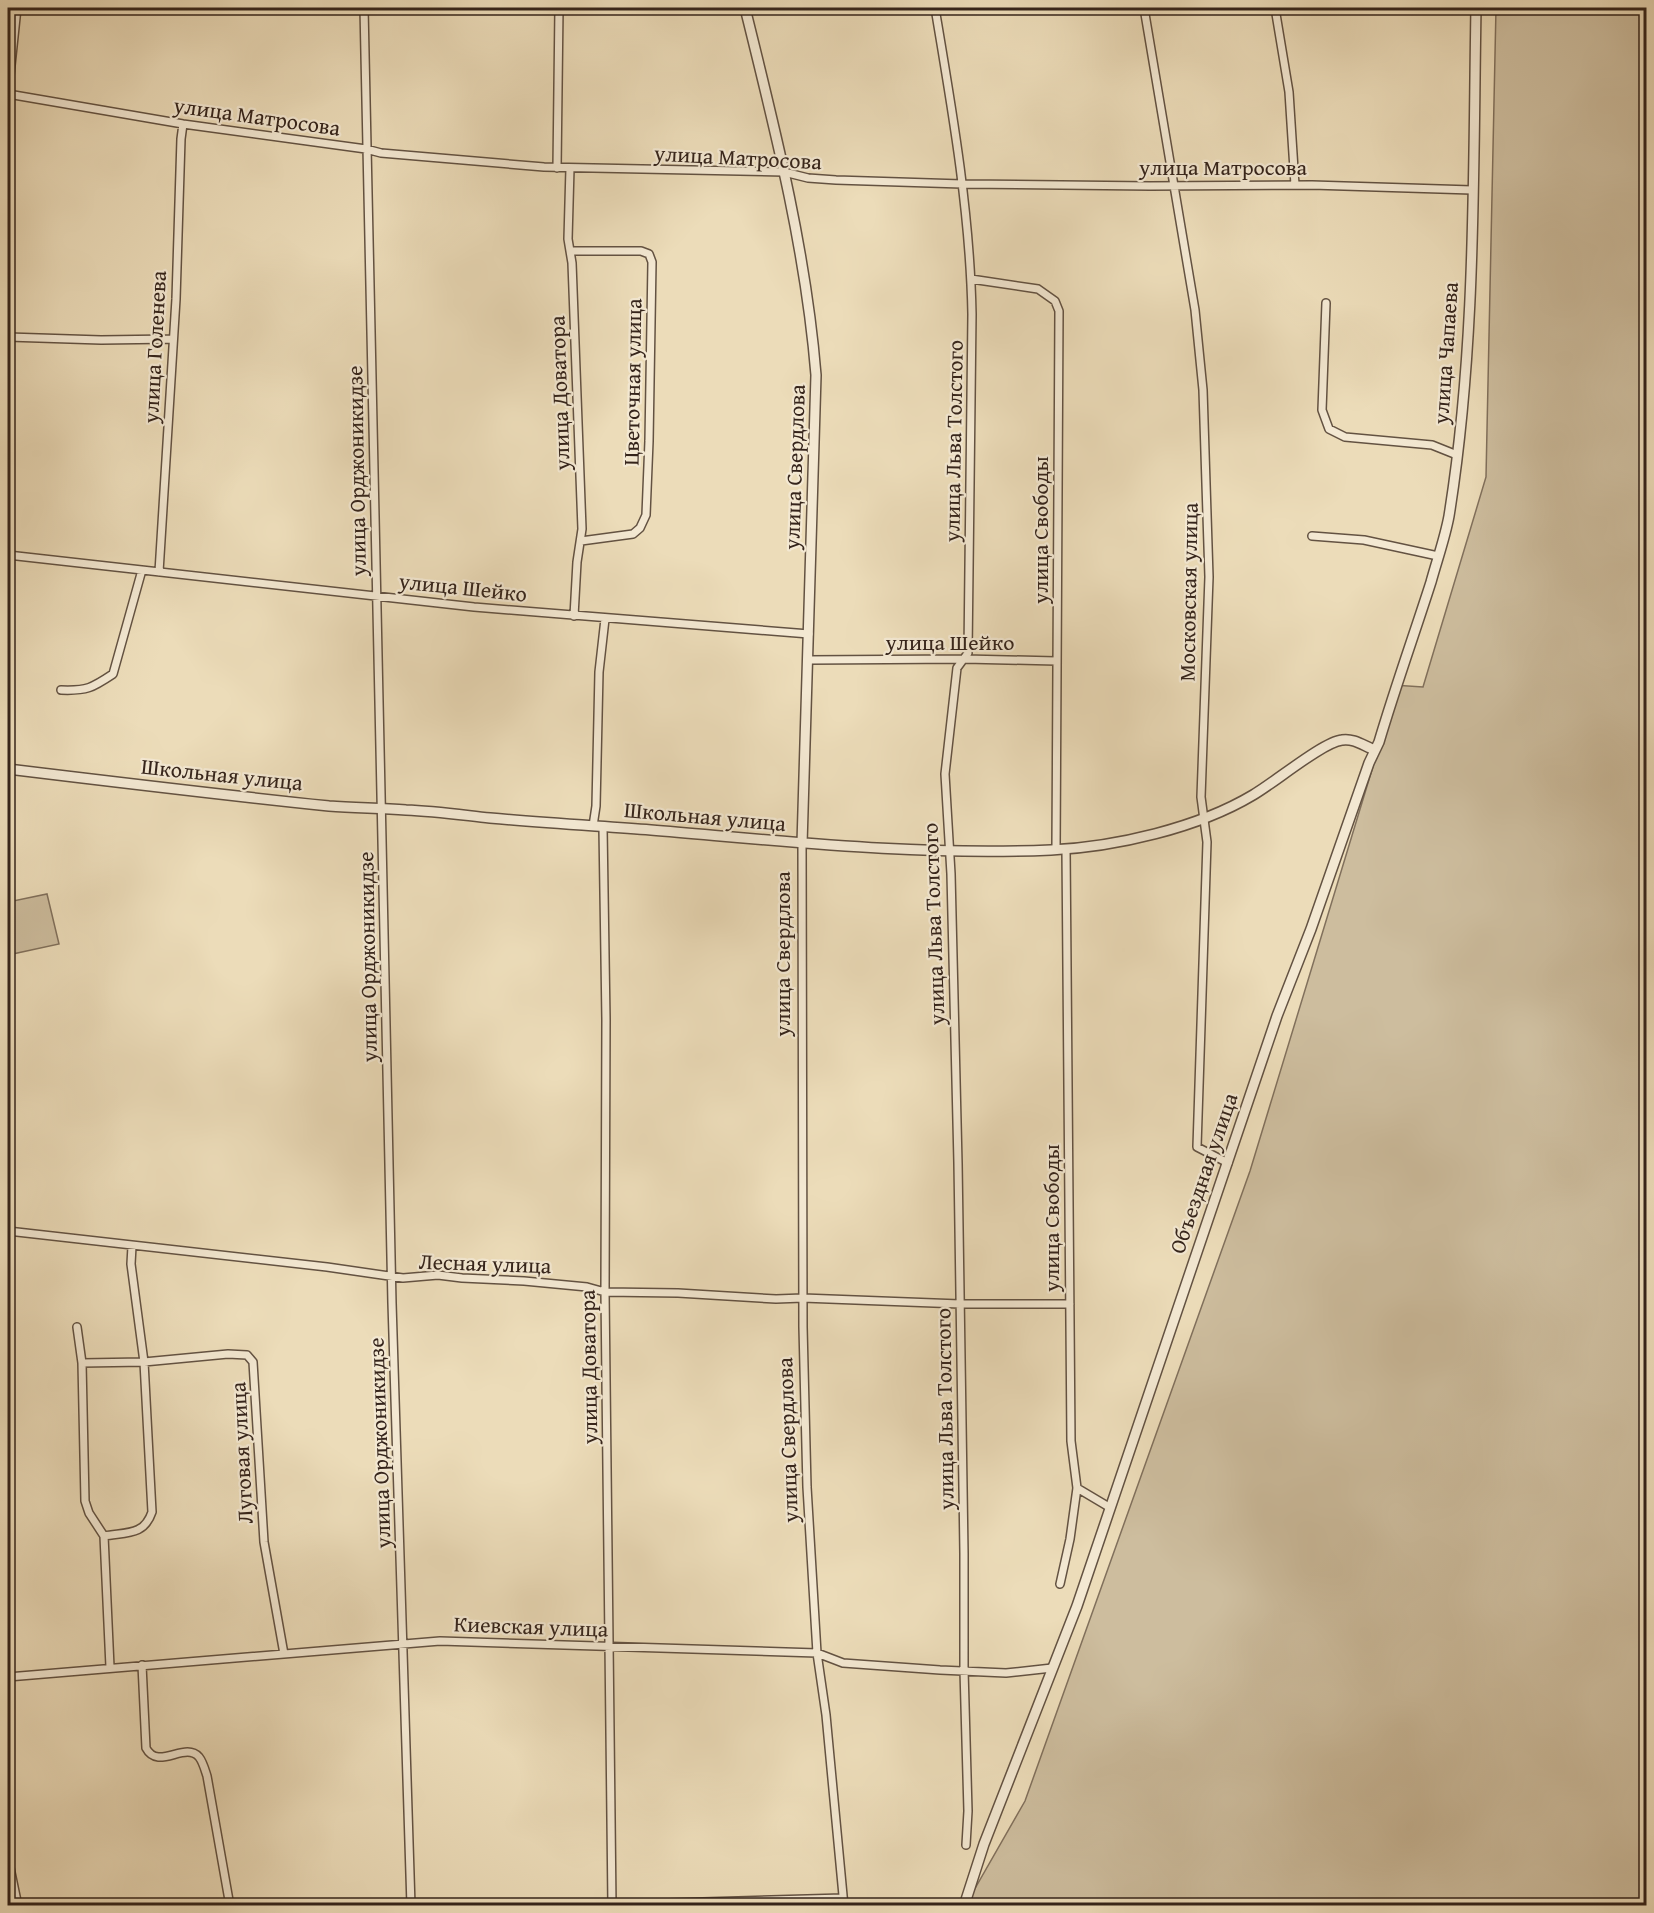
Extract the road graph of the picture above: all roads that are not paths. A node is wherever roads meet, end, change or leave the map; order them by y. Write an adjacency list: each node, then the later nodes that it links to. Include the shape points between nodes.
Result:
1 (17, 8): 9 (street)
2 (364, 8): 11 (street, улица Орджоникидзе)
3 (559, 8): 12 (street)
4 (746, 8): 14 (street, улица Свердлова)
5 (935, 8): 15 (street, улица Льва Толстого)
6 (1144, 8): 16 (street, Московская улица)
7 (1275, 8): 17 (street, via 1289,92)
8 (1476, 8): 18 (street, улица Чапаева)
9 (8, 94): 10 (street, улица Матросова)
10 (183, 124): 11 (street, улица Матросова); 23 (street, улица Голенева)
11 (366, 148): 12 (street, улица Матросова); 31 (street, улица Орджоникидзе)
12 (557, 168): 13 (street, улица Матросова)
13 (570, 168): 14 (street, улица Матросова); 19 (street, улица Доватора)
14 (784, 172): 15 (street, улица Матросова, via 808,178); 34 (street, улица Свердлова, via 809,310 816,375)
15 (962, 184): 16 (street, улица Матросова); 20 (street, улица Льва Толстого)
16 (1174, 185): 17 (street, улица Матросова); 43 (street, Московская улица, via 1195,310 1203,390 1209,577)
17 (1295, 185): 18 (street, улица Матросова)
18 (1472, 190): 24 (street, улица Чапаева, via 1467,343)
19 (570, 251): 26 (street, улица Доватора); 26 (street, Цветочная улица, via 641,251 649,254 652,262 646,515 633,534)
20 (971, 279): 35 (street, улица Льва Толстого); 37 (street, улица Свободы, via 1038,289 1055,301 1059,311)
21 (1326, 303): 24 (street, via 1322,410 1329,429 1345,437 1432,445)
22 (8, 336): 23 (street)
23 (173, 339): 30 (street, улица Голенева)
24 (1457, 455): 28 (street, улица Чапаева, via 1449,518)
25 (1312, 536): 28 (street, via 1364,540)
26 (581, 541): 32 (street, улица Доватора)
27 (8, 555): 29 (street, улица Шейко)
28 (1438, 556): 39 (street, улица Чапаева)
29 (142, 570): 30 (street, улица Шейко); 38 (street, via 113,674 92,688)
30 (159, 572): 31 (street, улица Шейко)
31 (377, 596): 32 (street, улица Шейко); 42 (street, улица Орджоникидзе)
32 (574, 616): 33 (street, улица Шейко)
33 (605, 619): 34 (street, улица Шейко); 44 (street, улица Доватора, via 599,672)
34 (809, 634): 36 (street, улица Свердлова)
35 (965, 659): 36 (street, улица Шейко); 37 (street, улица Шейко); 48 (street, улица Льва Толстого, via 957,668 945,774)
36 (808, 660): 45 (street, улица Свердлова)
37 (1056, 661): 47 (street, улица Свободы)
38 (61, 690)
39 (1394, 692): 40 (street, Объездная улица)
40 (1375, 750): 43 (street, Школьная улица, via 1356,741 1340,740 1253,796); 49 (street, Объездная улица, via 1276,1016)
41 (8, 769): 42 (street, Школьная улица)
42 (381, 809): 44 (street, Школьная улица); 52 (street, улица Орджоникидзе)
43 (1203, 818): 46 (street, Школьная улица, via 1114,843); 49 (street, Московская улица, via 1207,842 1197,1147)
44 (598, 827): 45 (street, Школьная улица); 53 (street, улица Доватора, via 606,1020)
45 (802, 844): 48 (street, Школьная улица); 54 (street, улица Свердлова)
46 (1066, 849): 47 (street, Школьная улица); 56 (street, улица Свободы)
47 (1056, 850): 48 (street, Школьная улица)
48 (951, 852): 55 (street, улица Льва Толстого)
49 (1228, 1163): 61 (street, Объездная улица)
50 (8, 1231): 51 (street, Лесная улица)
51 (132, 1246): 52 (street, Лесная улица); 58 (street)
52 (392, 1276): 53 (street, Лесная улица, via 524,1281); 64 (street, улица Орджоникидзе)
53 (605, 1292): 54 (street, Лесная улица); 65 (street, улица Доватора)
54 (803, 1298): 55 (street, Лесная улица); 66 (street, улица Свердлова, via 807,1488)
55 (960, 1304): 56 (street, Лесная улица); 71 (street, улица Льва Толстого)
56 (1070, 1304): 60 (street, улица Свободы, via 1071,1441)
57 (77, 1327): 59 (street)
58 (144, 1362): 59 (street, Луговая улица); 62 (street, via 152,1512 148,1524 139,1530); 67 (street, Луговая улица, via 228,1354 247,1355 253,1362 264,1542)
59 (82, 1363): 62 (street, via 85,1501)
60 (1077, 1488): 61 (street); 63 (street, улица Свободы)
61 (1109, 1507): 70 (street, Объездная улица)
62 (104, 1536): 69 (street)
63 (1060, 1584)
64 (403, 1643): 65 (street, Киевская улица); 67 (street, Киевская улица); 78 (street, улица Орджоникидзе)
65 (609, 1646): 66 (street, Киевская улица); 81 (street, улица Доватора)
66 (817, 1653): 71 (street, Киевская улица, via 843,1663); 75 (street, улица Свердлова)
67 (284, 1654): 68 (street, Киевская улица)
68 (142, 1665): 69 (street, Киевская улица); 77 (street, via 146,1748 155,1757 189,1752 201,1759)
69 (110, 1667): 72 (street, Киевская улица)
70 (1052, 1668): 71 (street, Киевская улица, via 1006,1673); 82 (street, Объездная улица)
71 (964, 1670): 73 (street, улица Льва Толстого)
72 (8, 1677)
73 (966, 1845)
74 (8, 1858): 76 (street)
75 (844, 1902): 81 (street)
76 (18, 1905)
77 (230, 1905)
78 (411, 1905): 79 (street)
79 (419, 1905)
80 (563, 1905): 81 (street)
81 (612, 1905)
82 (964, 1905)

